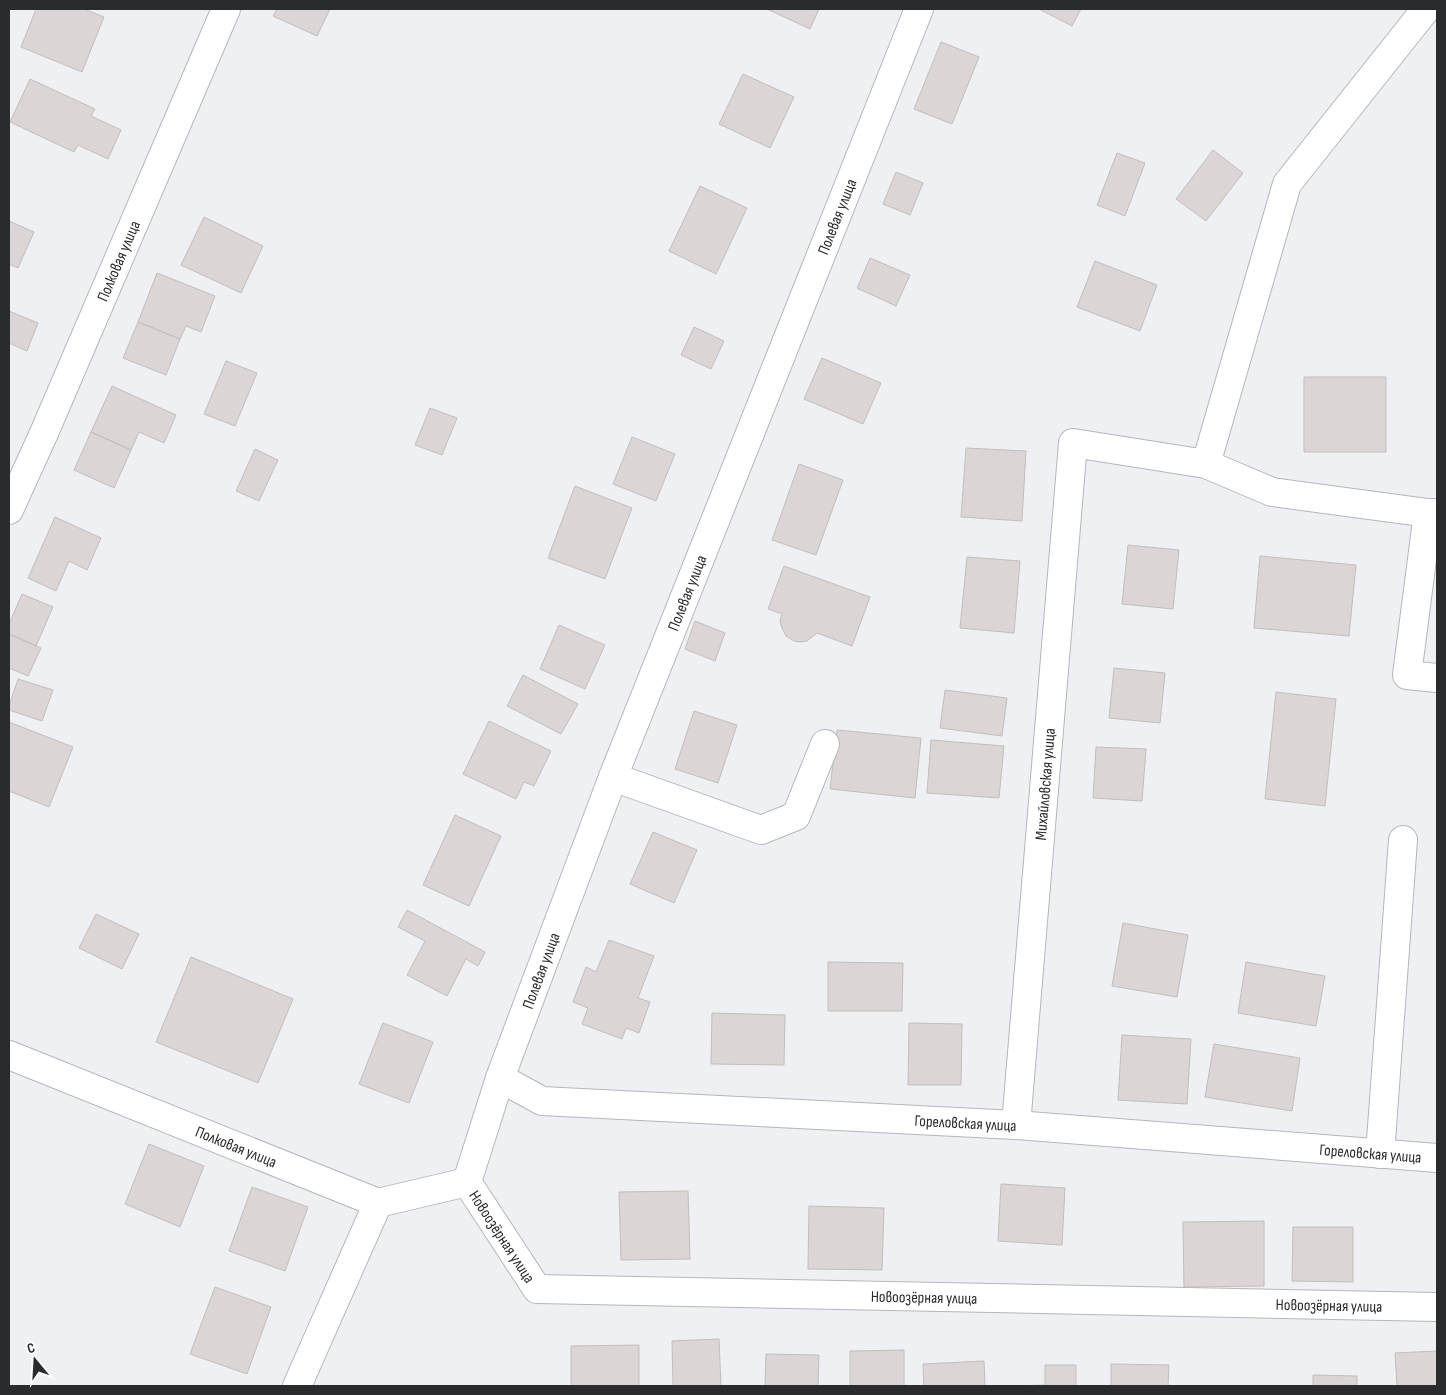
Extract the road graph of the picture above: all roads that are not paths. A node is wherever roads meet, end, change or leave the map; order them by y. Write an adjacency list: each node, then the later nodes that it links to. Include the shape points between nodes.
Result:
1 (226, 9): 5 (street, Полковая улица)
2 (919, 9): 9 (street, Полевая улица)
3 (1426, 9): 4 (street, via 1287,184)
4 (1206, 464): 6 (street, via 1272,492); 13 (street, Михайловская улица, via 1073,443)
5 (9, 510)
6 (1433, 513): 7 (street, via 1407,675)
7 (1437, 678)
8 (825, 744): 9 (street, via 796,816 761,830)
9 (613, 777): 12 (street, Полевая улица)
10 (1403, 840): 14 (street)
11 (9, 1055): 17 (street, Полковая улица)
12 (500, 1078): 13 (street, Гореловская улица, via 542,1101); 16 (street, Полевая улица)
13 (1016, 1125): 14 (street, Гореловская улица)
14 (1380, 1154): 15 (street, Гореловская улица)
15 (1437, 1158)
16 (467, 1182): 17 (street); 18 (street, Новоозёрная улица, via 537,1289)
17 (378, 1203): 19 (street)
18 (1437, 1307)
19 (297, 1386)

